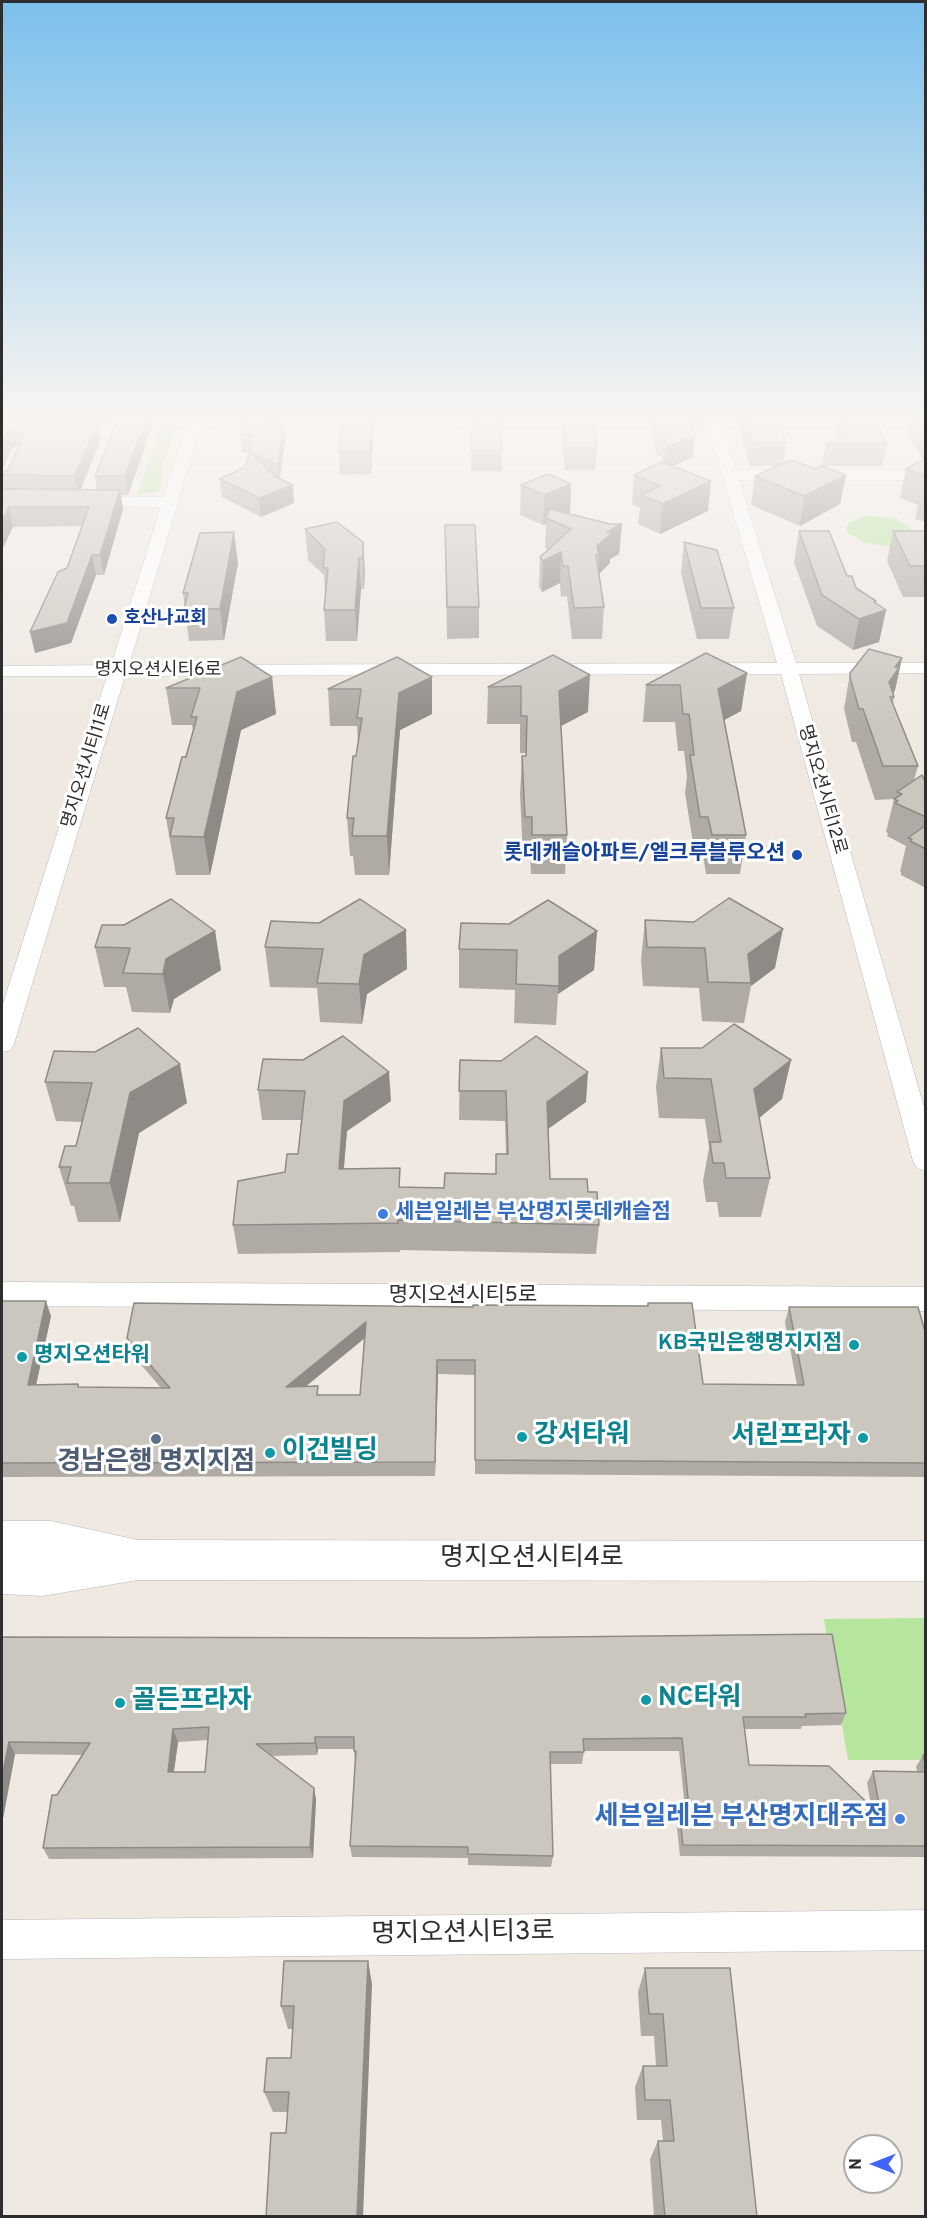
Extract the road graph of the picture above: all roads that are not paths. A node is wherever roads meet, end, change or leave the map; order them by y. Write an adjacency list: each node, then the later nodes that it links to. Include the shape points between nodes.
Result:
1 (164, 523): 6 (street, 명지오션시티11로)
2 (744, 523): 3 (street, 명지오션시티12로)
3 (788, 668): 4 (street, 명지오션시티6로); 6 (street, 명지오션시티6로); 8 (street, 명지오션시티12로)
4 (926, 668)
5 (2, 671): 6 (street, 명지오션시티6로)
6 (117, 671): 7 (street, 명지오션시티11로)
7 (2, 1044)
8 (926, 1161)
9 (2, 1294): 10 (street, 명지오션시티5로)
10 (926, 1299)
11 (2, 1540): 12 (main road, via 51,1540)
12 (138, 1560): 13 (main road, 명지오션시티4로); 14 (main road, via 42,1576)
13 (926, 1561)
14 (2, 1574)
15 (926, 1930): 16 (street, 명지오션시티3로)
16 (2, 1940)

